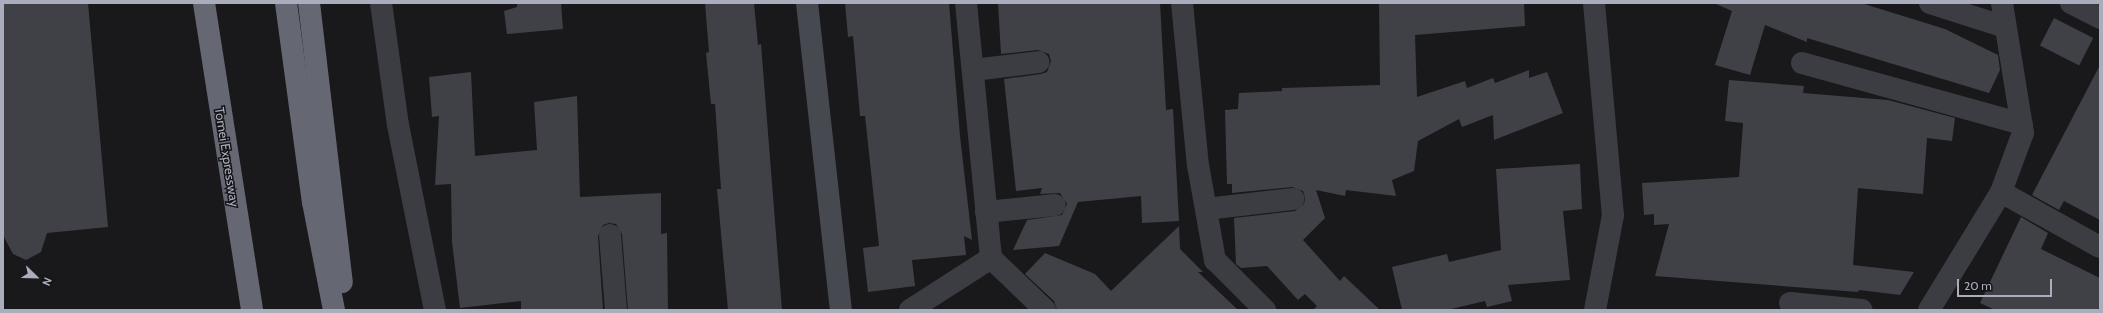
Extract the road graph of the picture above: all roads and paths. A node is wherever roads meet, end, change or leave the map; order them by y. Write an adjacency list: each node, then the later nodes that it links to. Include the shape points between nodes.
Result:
1 (204, 3): 27 (highway, Tomei Expressway)
2 (286, 3): 28 (highway, via 313,202)
3 (309, 3): 29 (highway)
4 (381, 3): 30 (street, via 398,125)
5 (807, 3): 32 (street)
6 (966, 3): 16 (street)
7 (1182, 3): 21 (street, via 1198,165)
8 (1594, 3): 36 (street, via 1613,215)
9 (1930, 3): 13 (street)
10 (2002, 3): 13 (street)
11 (2071, 3): 12 (street)
12 (2100, 18)
13 (2005, 27): 17 (street)
14 (1039, 62): 16 (street)
15 (1802, 63): 17 (street)
16 (972, 70): 22 (street)
17 (2022, 124): 18 (street, via 2023,133)
18 (2001, 192): 24 (street); 38 (street)
19 (1293, 199): 21 (street)
20 (1055, 205): 22 (street)
21 (1206, 210): 35 (street, via 1215,260)
22 (986, 212): 25 (street)
23 (610, 235): 31 (street)
24 (2100, 247)
25 (991, 258): 33 (street); 34 (street)
26 (1791, 300): 37 (street)
27 (252, 310)
28 (334, 310)
29 (345, 310)
30 (435, 310)
31 (616, 310)
32 (841, 310)
33 (910, 310)
34 (1046, 310)
35 (1265, 310)
36 (1595, 310)
37 (1862, 310)
38 (1930, 310)

